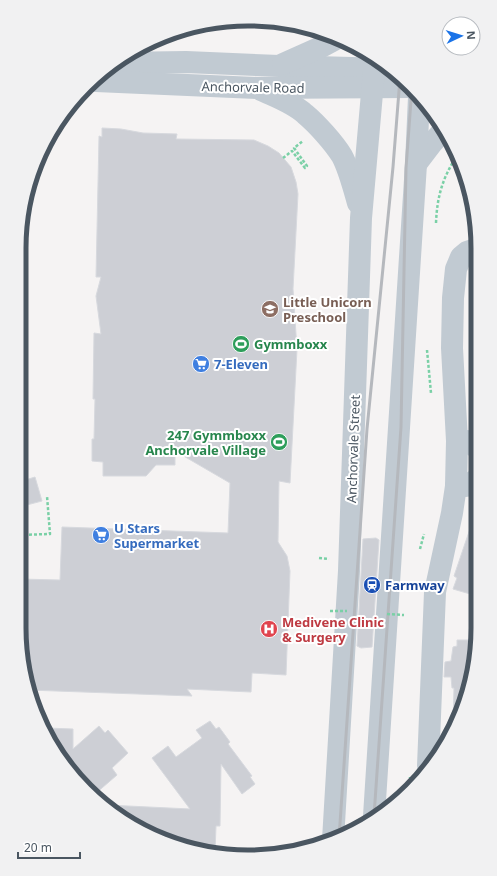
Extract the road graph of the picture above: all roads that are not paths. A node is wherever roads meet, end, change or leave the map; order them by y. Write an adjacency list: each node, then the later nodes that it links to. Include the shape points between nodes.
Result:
1 (331, 42): 3 (street)
2 (125, 63): 3 (street, Anchorvale Road, via 186,62)
3 (279, 66): 4 (street, Anchorvale Road)
4 (377, 71): 5 (street, Anchorvale Road); 7 (street, Anchorvale Road); 11 (street, Anchorvale Street)
5 (391, 77)
6 (102, 81): 7 (street, Anchorvale Road)
7 (257, 88): 11 (street, via 304,113 320,128 342,156 354,188)
8 (419, 105): 10 (street)
9 (440, 135): 10 (street)
10 (416, 164): 17 (street)
11 (361, 218): 18 (street, Anchorvale Street, via 349,571)
12 (471, 251): 13 (street, via 461,257 456,269 452,348)
13 (467, 445): 15 (street)
14 (471, 483): 15 (street, via 466,486)
15 (456, 486): 16 (street, via 435,592)
16 (419, 770)
17 (374, 811)
18 (333, 833)

